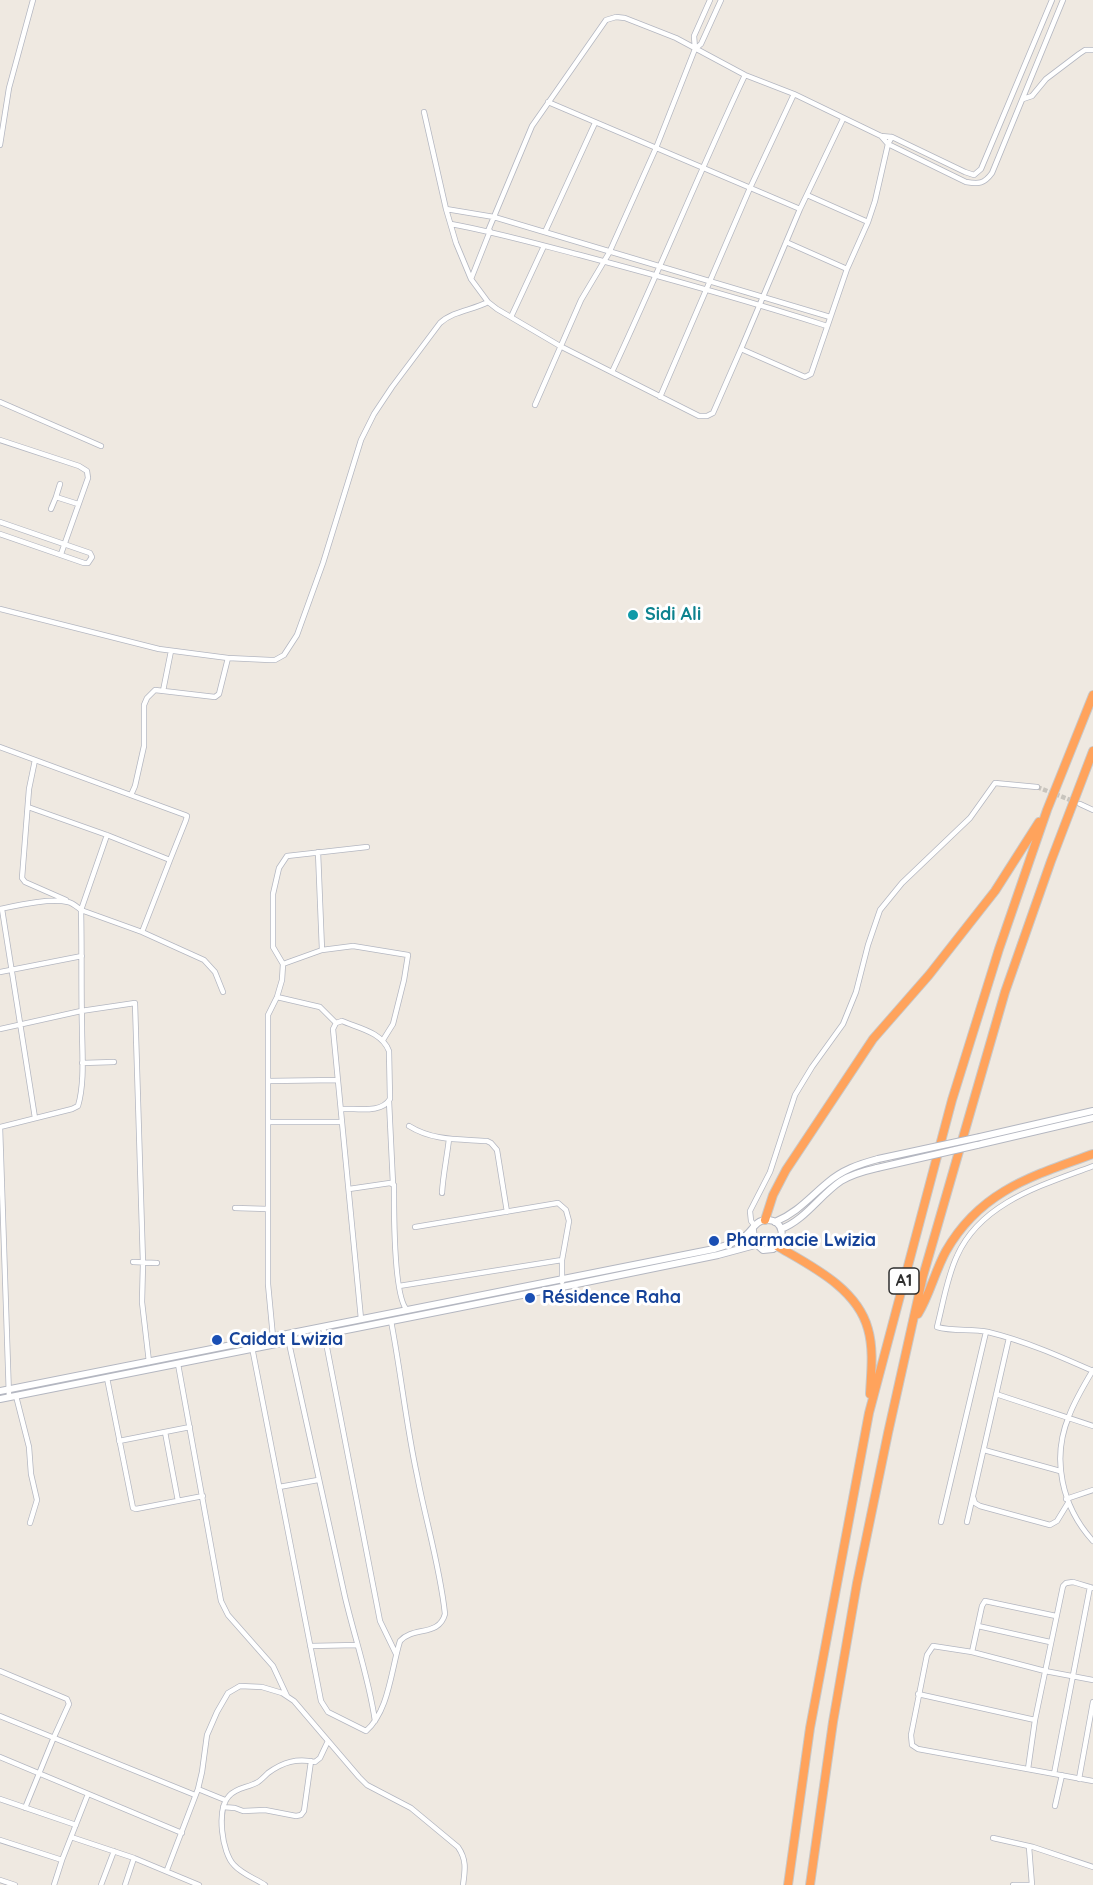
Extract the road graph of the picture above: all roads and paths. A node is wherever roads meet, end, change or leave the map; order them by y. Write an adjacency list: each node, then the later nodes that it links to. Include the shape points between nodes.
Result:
1 (33, 0): 18 (street, via 13,73)
2 (710, 0): 6 (street, via 694,36)
3 (721, 0): 6 (street)
4 (1052, 0): 21 (street)
5 (1063, 0): 10 (street)
6 (695, 49): 8 (street); 11 (street, via 625,18 606,20); 19 (street)
7 (1093, 50): 10 (street, via 1079,54 1046,79 1032,96)
8 (746, 75): 9 (street); 20 (street)
9 (794, 94): 13 (street); 23 (street)
10 (1023, 99): 22 (street, via 992,173)
11 (548, 102): 14 (street); 27 (street, via 532,126)
12 (424, 112): 25 (street)
13 (843, 119): 15 (street); 24 (street)
14 (595, 123): 19 (street); 31 (street)
15 (881, 136): 16 (street); 17 (street)
16 (892, 137): 17 (street); 21 (street, via 965,172)
17 (888, 144): 22 (street, via 966,182); 28 (street)
18 (0, 145)
19 (656, 148): 20 (street); 34 (street)
20 (703, 166): 23 (street); 36 (street)
21 (978, 173): 22 (street)
22 (983, 183)
23 (750, 188): 26 (street); 40 (street)
24 (807, 195): 26 (street); 28 (street)
25 (446, 209): 27 (street); 29 (street)
26 (800, 209): 32 (street)
27 (494, 217): 30 (street); 31 (street)
28 (868, 222): 37 (street)
29 (451, 224): 30 (street); 39 (street)
30 (489, 231): 33 (street); 39 (street)
31 (545, 232): 34 (street)
32 (786, 242): 37 (street); 42 (street)
33 (544, 246): 35 (street); 45 (street)
34 (609, 253): 35 (street); 36 (street)
35 (604, 261): 38 (street); 48 (street)
36 (660, 268): 38 (street); 40 (street)
37 (847, 269): 46 (street)
38 (657, 276): 41 (street); 50 (street)
39 (471, 279): 43 (street)
40 (711, 282): 41 (street); 42 (street)
41 (707, 290): 44 (street); 51 (street)
42 (764, 297): 44 (street); 46 (street)
43 (488, 302): 45 (street); 66 (street, via 440,323 374,414 361,440 323,563 290,648 274,660)
44 (761, 305): 47 (street); 49 (street)
45 (511, 317): 48 (street)
46 (830, 317): 47 (street)
47 (827, 326): 49 (street, via 811,374 805,377)
48 (560, 346): 50 (street); 53 (street)
49 (741, 349): 51 (street, via 710,415 699,416)
50 (612, 372): 51 (street)
51 (660, 397)
52 (0, 402): 55 (street)
53 (535, 405)
54 (0, 440): 58 (street, via 84,468 88,478)
55 (101, 446)
56 (60, 484): 57 (street)
57 (56, 496): 58 (street); 59 (street)
58 (78, 504): 62 (street)
59 (51, 509)
60 (0, 522): 62 (street)
61 (0, 534): 63 (street)
62 (65, 544): 63 (street); 63 (street, via 92,557 84,563)
63 (61, 554)
64 (0, 609): 65 (street)
65 (171, 651): 66 (street); 67 (street)
66 (228, 658): 67 (street, via 215,697)
67 (163, 691): 73 (street, via 156,690 144,705 144,746)
68 (1093, 695): 76 (highway, A1)
69 (0, 747): 71 (street)
70 (1093, 751): 140 (highway, A1, via 1005,992 923,1276)
71 (35, 760): 73 (street); 75 (street)
72 (1037, 786): 123 (street, via 995,783 970,818 902,883 880,910 846,1017 795,1095 770,1172 750,1211)
73 (131, 795): 81 (street, via 187,816)
74 (1080, 804): 77 (street)
75 (28, 807): 78 (street); 82 (street, via 22,878)
76 (1047, 810): 120 (highway, via 995,891 930,975 873,1039 786,1170 772,1195); 159 (highway, A1, via 952,1100)
77 (1093, 810)
78 (107, 835): 81 (street); 84 (street)
79 (367, 847): 80 (street)
80 (318, 852): 86 (street); 88 (street, via 286,856 279,868 273,894 273,947)
81 (170, 860): 85 (street)
82 (69, 902): 83 (street); 84 (street)
83 (1, 909): 89 (street)
84 (81, 910): 85 (street); 87 (street)
85 (142, 932): 91 (street, via 204,960 215,972)
86 (322, 950): 88 (street); 97 (street, via 353,946 408,955 393,1024)
87 (82, 956): 89 (street); 93 (street)
88 (283, 964): 92 (street)
89 (12, 970): 90 (street); 95 (street)
90 (0, 972)
91 (223, 992)
92 (277, 997): 94 (street, via 320,1007); 101 (street, via 268,1015)
93 (81, 1011): 95 (street); 99 (street); 130 (street, via 135,1003)
94 (336, 1023): 97 (street, via 342,1021); 100 (street, via 333,1029)
95 (20, 1025): 96 (street); 105 (street)
96 (0, 1029)
97 (383, 1040): 102 (street, via 388,1050)
98 (114, 1062): 99 (street)
99 (82, 1063): 105 (street, via 78,1106)
100 (338, 1080): 101 (street); 103 (street)
101 (268, 1081): 107 (street)
102 (389, 1101): 103 (street, via 380,1108); 114 (street)
103 (341, 1108): 108 (street)
104 (1093, 1111): 121 (street, bridge, via 878,1159 841,1173 797,1211)
105 (35, 1118): 110 (street)
106 (1093, 1118): 124 (street, bridge, via 854,1174)
107 (268, 1122): 108 (street); 118 (street)
108 (342, 1122): 115 (street)
109 (409, 1126): 111 (street, via 426,1135)
110 (0, 1127): 125 (street)
111 (449, 1139): 116 (street); 119 (street, via 487,1140 497,1150)
112 (1093, 1154): 140 (highway, via 997,1194 973,1214 945,1253)
113 (1093, 1166): 142 (street, via 999,1207 980,1223 958,1252 938,1327)
114 (393, 1184): 115 (street); 133 (street)
115 (349, 1189): 138 (street)
116 (442, 1193)
117 (235, 1208): 118 (street)
118 (268, 1209): 145 (street)
119 (507, 1212): 122 (street); 128 (street, via 558,1203 564,1207 569,1221)
120 (765, 1220): 121 (street); 123 (street)
121 (776, 1222): 124 (street)
122 (415, 1227)
123 (754, 1228): 126 (street); 132 (street, via 721,1247)
124 (781, 1229): 127 (street)
125 (2, 1236): 135 (street)
126 (755, 1245): 127 (street, via 768,1250); 134 (street)
127 (777, 1246): 159 (highway, via 838,1285 861,1313 871,1347)
128 (562, 1260): 132 (street); 133 (street)
129 (133, 1262): 130 (street)
130 (143, 1263): 131 (street); 149 (street, via 142,1302)
131 (157, 1263)
132 (562, 1279): 134 (street); 136 (street)
133 (399, 1286): 136 (street)
134 (562, 1287): 137 (street)
135 (3, 1301): 153 (street)
136 (408, 1310): 137 (street); 138 (street)
137 (410, 1318): 139 (street)
138 (361, 1319): 141 (street)
139 (391, 1321): 144 (street); 185 (street, via 445,1614 434,1629 406,1635)
140 (914, 1323): 234 (highway, A1, via 857,1583)
141 (323, 1327): 143 (street); 144 (street)
142 (986, 1332): 146 (street); 174 (street)
143 (287, 1334): 145 (street); 147 (street)
144 (325, 1335): 147 (street); 185 (street, via 380,1621)
145 (273, 1337): 148 (street)
146 (1009, 1338): 151 (street); 155 (street)
147 (289, 1342): 148 (street); 167 (street)
148 (251, 1345): 149 (street); 150 (street); 168 (street)
149 (149, 1362): 153 (street)
150 (178, 1364): 152 (street); 162 (street)
151 (1093, 1370): 160 (street)
152 (106, 1378): 156 (street); 164 (street)
153 (9, 1389): 154 (street); 157 (street)
154 (0, 1391)
155 (996, 1394): 160 (street); 165 (street)
156 (16, 1396): 157 (street); 176 (street, via 37,1500)
157 (9, 1397): 158 (street)
158 (0, 1399)
159 (869, 1413): 233 (highway, A1, via 810,1728)
160 (1068, 1418): 161 (street); 166 (street)
161 (1093, 1426)
162 (190, 1427): 163 (street); 170 (street)
163 (165, 1432): 164 (street); 172 (street)
164 (119, 1441): 172 (street, via 133,1508)
165 (984, 1450): 166 (street); 171 (street)
166 (1060, 1471): 173 (street)
167 (318, 1480): 168 (street); 182 (street)
168 (279, 1487): 183 (street)
169 (1093, 1490): 173 (street)
170 (203, 1496): 172 (street); 191 (street, via 221,1601 228,1615 273,1666)
171 (973, 1497): 173 (street, via 980,1506 1050,1525 1057,1521); 175 (street)
172 (178, 1501)
173 (1067, 1501): 177 (street)
174 (941, 1522)
175 (967, 1522)
176 (30, 1523)
177 (1093, 1541)
178 (1092, 1587): 179 (street, via 1064,1584); 188 (street)
179 (1056, 1616): 180 (street, via 987,1600); 181 (street)
180 (978, 1626): 181 (street); 184 (street)
181 (1050, 1642): 187 (street)
182 (357, 1645): 183 (street); 195 (street)
183 (310, 1646): 195 (street, via 321,1701 328,1712 366,1731)
184 (972, 1652): 187 (street); 190 (street, via 933,1646 928,1650)
185 (396, 1654): 195 (street, via 385,1703)
186 (0, 1671): 196 (street, via 67,1699 69,1704)
187 (1045, 1671): 188 (street); 194 (street)
188 (1072, 1676): 189 (street); 202 (street)
189 (1093, 1680)
190 (918, 1694): 194 (street); 200 (street, via 910,1735 914,1747)
191 (287, 1696): 197 (street); 206 (street, via 271,1688 249,1686 228,1693 207,1736)
192 (1093, 1702): 204 (street)
193 (0, 1716): 196 (street)
194 (1035, 1720): 200 (street)
195 (375, 1721)
196 (54, 1737): 201 (street); 208 (street)
197 (328, 1742): 199 (street, via 320,1758); 232 (street, via 368,1785 411,1808 458,1847 465,1861)
198 (0, 1756): 201 (street)
199 (311, 1761): 210 (street, via 281,1764); 212 (street, via 301,1815)
200 (1028, 1769): 202 (street)
201 (39, 1773): 207 (street); 213 (street)
202 (1054, 1774): 203 (street)
203 (1062, 1775): 204 (street); 211 (street)
204 (1079, 1779): 205 (street)
205 (1093, 1781)
206 (198, 1789): 208 (street); 210 (street)
207 (88, 1794): 214 (street); 215 (street)
208 (195, 1795): 215 (street)
209 (0, 1799): 213 (street)
210 (225, 1800): 212 (street)
211 (1055, 1806)
212 (223, 1807): 231 (street, via 223,1841 228,1856 235,1866)
213 (25, 1808): 214 (street)
214 (76, 1825): 216 (street)
215 (182, 1833): 224 (street)
216 (71, 1837): 220 (street); 222 (street)
217 (993, 1838): 219 (street)
218 (0, 1840): 222 (street)
219 (1029, 1847): 223 (street); 236 (street)
220 (114, 1851): 221 (street); 228 (street)
221 (134, 1858): 224 (street); 229 (street)
222 (62, 1860): 227 (street)
223 (1093, 1867)
224 (167, 1870): 230 (street)
225 (1, 1882): 226 (street)
226 (15, 1885)
227 (54, 1885)
228 (101, 1885)
229 (125, 1885)
230 (199, 1885)
231 (266, 1885)
232 (463, 1885)
233 (788, 1885)
234 (810, 1885)
235 (1013, 1885): 236 (street)
236 (1032, 1885)

